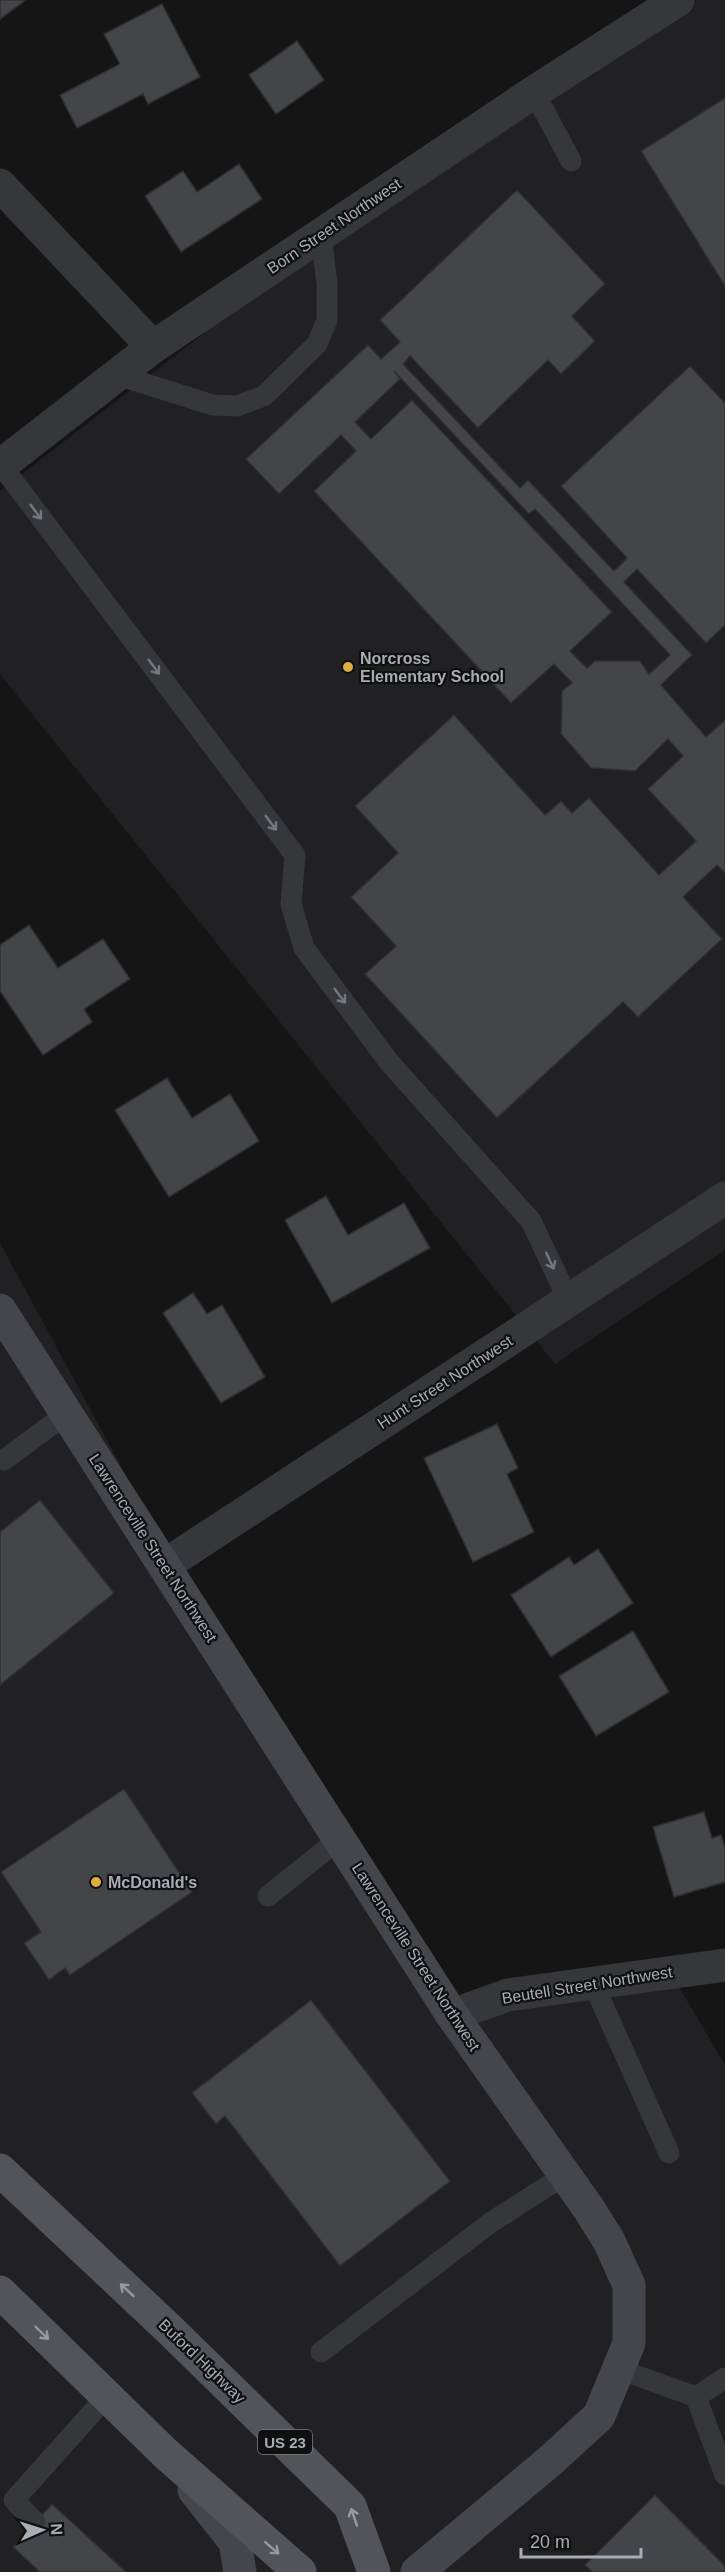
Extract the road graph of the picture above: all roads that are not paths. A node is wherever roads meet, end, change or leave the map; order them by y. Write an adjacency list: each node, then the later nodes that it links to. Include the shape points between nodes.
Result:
1 (678, 0): 2 (street, Born Street Northwest)
2 (534, 93): 3 (lane); 5 (street, Born Street Northwest)
3 (571, 161)
4 (0, 185): 6 (street)
5 (321, 234): 6 (street, Born Street Northwest); 7 (lane, via 327,320 317,344 264,396 237,406 213,405)
6 (153, 347): 7 (street, Born Street Northwest)
7 (117, 375): 8 (street, Born Street Northwest)
8 (1, 465): 10 (lane, one-way to 10, via 295,855 291,904 304,948 389,1062 531,1221)
9 (725, 1198): 10 (street, Hunt Street Northwest)
10 (569, 1301): 14 (street, Hunt Street Northwest)
11 (0, 1310): 12 (street, Lawrenceville Street Northwest)
12 (66, 1414): 13 (lane); 14 (street, Lawrenceville Street Northwest)
13 (4, 1460)
14 (165, 1565): 15 (street, Lawrenceville Street Northwest)
15 (338, 1840): 16 (lane); 19 (street, Lawrenceville Street Northwest)
16 (268, 1896)
17 (725, 1965): 18 (street, Beutell Street Northwest)
18 (593, 1983): 19 (street, Beutell Street Northwest, via 508,1995); 20 (lane)
19 (452, 2015): 22 (street, Lawrenceville Street Northwest)
20 (669, 2153)
21 (0, 2170): 34 (main road, Buford Highway / US 23, one-way to 21, via 350,2506)
22 (565, 2175): 24 (lane, via 490,2223); 25 (street, Lawrenceville Street Northwest, via 609,2241 629,2285 629,2343)
23 (3, 2300): 27 (main road, one-way to 27)
24 (321, 2352)
25 (619, 2369): 28 (lane); 35 (street, Lawrenceville Street Northwest, via 599,2416)
26 (725, 2378): 28 (lane)
27 (108, 2396): 29 (main road); 31 (lane, via 14,2500)
28 (696, 2397): 30 (lane)
29 (165, 2453): 32 (street, via 235,2542); 33 (main road, one-way to 33)
30 (725, 2475)
31 (35, 2522)
32 (240, 2572)
33 (300, 2572)
34 (374, 2572)
35 (417, 2572)

